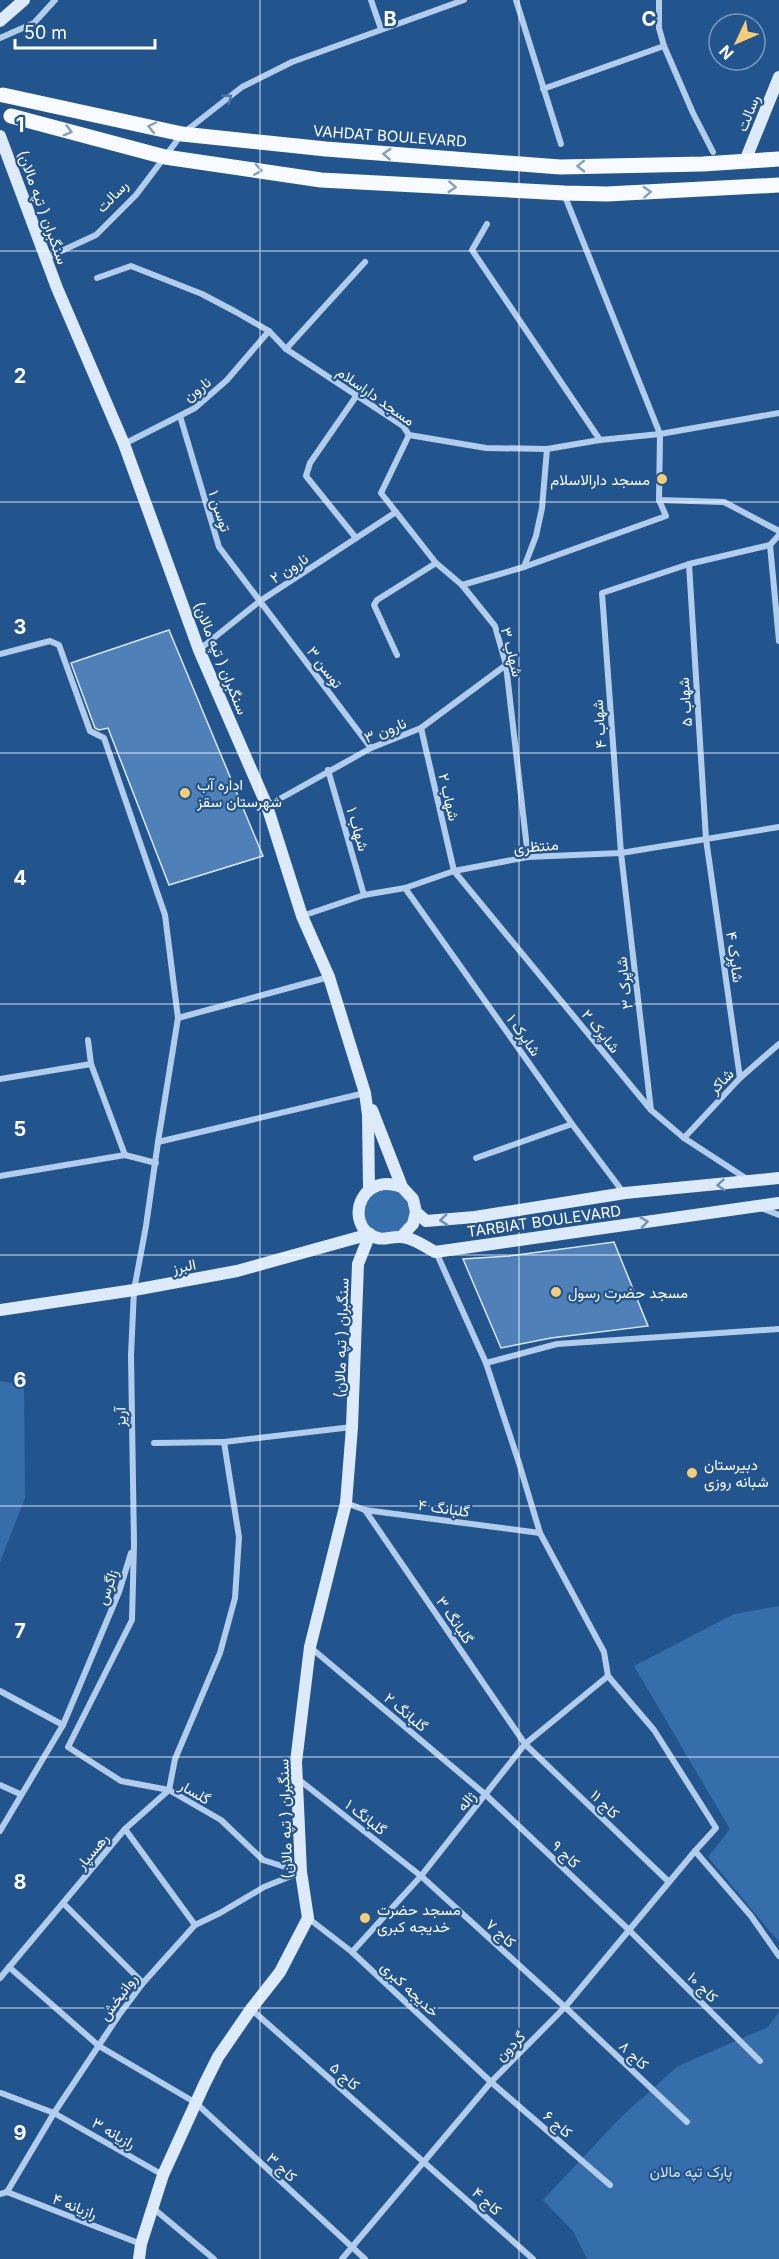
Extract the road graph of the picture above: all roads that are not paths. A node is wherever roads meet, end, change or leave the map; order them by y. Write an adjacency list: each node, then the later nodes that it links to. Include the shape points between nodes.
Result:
1 (24, 0): 8 (main road)
2 (55, 0): 10 (street, via 34,23)
3 (371, 0): 9 (street)
4 (464, 0): 7 (street, رسالت)
5 (516, 0): 13 (street)
6 (659, 0): 11 (street, via 659,28)
7 (443, 4): 9 (street, رسالت)
8 (0, 21)
9 (381, 29): 16 (street, رسالت, one-way to 9, via 242,87 292,62)
10 (0, 38)
11 (664, 46): 13 (street); 19 (street)
12 (779, 77): 22 (main road, رسالت)
13 (543, 89): 18 (street)
14 (3, 95): 16 (main road, VAHDAT BOULEVARD, one-way to 14)
15 (11, 116): 20 (main road, one-way to 20)
16 (182, 134): 20 (street, رسالت); 22 (main road, VAHDAT BOULEVARD, one-way to 16, via 560,167)
17 (0, 136): 26 (main road, سنگبران ( تپه مالان))
18 (561, 144)
19 (713, 152)
20 (165, 157): 24 (main road, one-way to 24, via 321,180); 26 (street, رسالت, via 136,195 96,235)
21 (779, 159): 22 (main road, VAHDAT BOULEVARD)
22 (745, 160)
23 (779, 185): 24 (main road, one-way to 23)
24 (564, 193): 34 (street)
25 (487, 224): 36 (street, via 472,250)
26 (46, 258): 37 (main road, سنگبران ( تپه مالان))
27 (365, 262): 30 (street)
28 (97, 278): 29 (street, مسجد داراسلام, via 131,266 202,294)
29 (269, 331): 30 (street, مسجد داراسلام); 33 (street, نارون, via 227,380)
30 (286, 349): 31 (street, مسجد داراسلام)
31 (357, 395): 35 (street, مسجد داراسلام, via 403,426); 42 (street, via 310,463 306,476)
32 (779, 413): 34 (street, مسجد داراسلام)
33 (180, 416): 37 (street, نارون); 48 (street, توسن ۱, via 219,547)
34 (660, 434): 36 (street, مسجد داراسلام); 39 (street)
35 (409, 435): 38 (street, مسجد داراسلام, via 486,448); 40 (street, شهاب ۳, via 381,493)
36 (600, 440): 38 (street, مسجد داراسلام)
37 (124, 444): 50 (main road, سنگبران ( تپه مالان))
38 (547, 449): 46 (street, via 542,508)
39 (659, 500): 41 (street, via 723,502); 46 (street, via 666,516)
40 (396, 512): 42 (street, نارون ۲); 44 (street, شهاب ۳)
41 (779, 533): 43 (street)
42 (356, 538): 48 (street, نارون ۲)
43 (770, 545): 45 (street); 49 (street)
44 (436, 564): 47 (street, شهاب ۳); 52 (street, via 374,605)
45 (688, 564): 59 (street, شهاب ۵); 60 (street, شهاب ۴, via 602,593)
46 (524, 567): 47 (street)
47 (462, 585): 53 (street, شهاب ۳, via 495,626)
48 (260, 601): 50 (street, نارون ۲); 55 (street, توسن ۳)
49 (779, 641)
50 (199, 650): 57 (main road, سنگبران ( تپه مالان))
51 (0, 654): 67 (street, آریز, via 50,641 58,645 90,731 104,738 165,915)
52 (396, 655)
53 (506, 665): 54 (street, نارون ۳); 61 (street, شهاب ۳)
54 (421, 728): 55 (street, نارون ۳); 62 (street, شهاب ۲)
55 (371, 748): 56 (street, نارون ۳)
56 (328, 770): 57 (street, نارون ۳); 64 (street, شهاب ۱)
57 (267, 806): 65 (main road, سنگبران ( تپه مالان))
58 (779, 827): 59 (street, منتظری)
59 (706, 839): 60 (street, منتظری); 71 (street, شاپرک ۴)
60 (621, 853): 61 (street, منتظری); 74 (street, شاپرک ۳)
61 (528, 858): 62 (street, منتظری)
62 (454, 871): 63 (street, منتظری); 74 (street, شاپرک ۲)
63 (405, 888): 64 (street, منتظری); 75 (street, شاپرک ۱)
64 (364, 895): 65 (street, منتظری)
65 (302, 916): 66 (main road, سنگبران ( تپه مالان))
66 (329, 977): 67 (street); 73 (main road, سنگبران ( تپه مالان))
67 (178, 1018): 77 (street, آریز)
68 (88, 1040): 70 (street)
69 (779, 1044): 71 (street, شاکر)
70 (91, 1064): 72 (street); 78 (street)
71 (740, 1078): 76 (street, شاکر)
72 (0, 1079)
73 (365, 1093): 77 (street); 84 (main road); 85 (main road, سنگبران ( تپه مالان))
74 (651, 1110): 76 (street, شاپرک ۲)
75 (572, 1124): 79 (street); 86 (street, شاپرک ۱)
76 (684, 1138): 83 (street, شاپرک ۲)
77 (158, 1142): 80 (street, آریز)
78 (125, 1155): 80 (street); 81 (street)
79 (476, 1158)
80 (156, 1163): 94 (street, آریز)
81 (0, 1176)
82 (779, 1178): 83 (main road, TARBIAT BOULEVARD)
83 (753, 1182): 86 (main road, TARBIAT BOULEVARD, one-way to 86)
84 (402, 1187): 85 (main road, via 382,1183); 89 (main road, via 413,1199)
85 (369, 1189): 91 (main road, via 358,1209 363,1228)
86 (624, 1194): 89 (main road, TARBIAT BOULEVARD, one-way to 89, via 426,1221)
87 (779, 1203): 88 (main road, TARBIAT BOULEVARD)
88 (758, 1206): 90 (street); 93 (main road, TARBIAT BOULEVARD, one-way to 88)
89 (416, 1212): 92 (main road, via 413,1224)
90 (779, 1215)
91 (370, 1234): 92 (main road, via 385,1240); 94 (main road, البرز, via 237,1271); 98 (main road, سنگبران ( تپه مالان), via 358,1264)
92 (402, 1236): 93 (main road)
93 (435, 1252): 97 (street)
94 (134, 1290): 95 (main road, البرز); 104 (street, آریز)
95 (0, 1310)
96 (779, 1329): 97 (street, via 557,1344)
97 (486, 1363): 103 (street)
98 (352, 1427): 99 (street); 101 (main road, سنگبران ( تپه مالان))
99 (224, 1442): 100 (street); 113 (street, via 239,1537 235,1598 220,1653 175,1760)
100 (154, 1443)
101 (346, 1503): 102 (street, گلبانگ ۴); 105 (main road, سنگبران ( تپه مالان))
102 (365, 1510): 103 (street, گلبانگ ۴); 109 (street, گلبانگ ۳)
103 (540, 1533): 106 (street, via 604,1652)
104 (134, 1544): 108 (street, زاگرس, via 119,1592); 110 (street, زاگرس, via 132,1620)
105 (310, 1647): 111 (main road, سنگبران ( تپه مالان)); 115 (street, گلبانگ ۲)
106 (608, 1676): 109 (street, ژاله); 118 (street, گردون, via 654,1730 716,1828)
107 (0, 1691): 108 (street)
108 (63, 1725): 114 (street, زاگرس)
109 (525, 1744): 115 (street, ژاله); 121 (street, کاج ۱۱)
110 (68, 1747): 113 (street, گلسار, via 121,1780)
111 (296, 1777): 119 (main road, سنگبران ( تپه مالان)); 120 (street, گلبانگ ۱)
112 (0, 1785): 114 (street)
113 (169, 1790): 116 (street, رهسپار); 119 (street, گلسار, via 220,1820 263,1860)
114 (20, 1794): 117 (street, زاگرس)
115 (486, 1795): 120 (street, ژاله); 125 (street, کاج ۹)
116 (125, 1829): 122 (street, رهسپار); 124 (street)
117 (0, 1832)
118 (695, 1851): 121 (street, گردون); 127 (street)
119 (302, 1872): 123 (main road, سنگبران ( تپه مالان)); 124 (street, روانبخش, via 264,1887)
120 (422, 1876): 126 (street, ژاله); 131 (street, کاج ۷)
121 (669, 1882): 125 (street, گردون)
122 (64, 1904): 128 (street, رهسپار); 130 (street)
123 (308, 1918): 126 (street, خدیجه کبری); 132 (main road, via 280,1972)
124 (195, 1925): 130 (street, روانبخش)
125 (629, 1930): 131 (street, گردون); 134 (street, کاج ۱۰)
126 (352, 1952): 135 (street, خدیجه کبری)
127 (779, 1956)
128 (9, 1967): 129 (street); 133 (street, کاج ۳)
129 (0, 1978)
130 (143, 1983): 133 (street, روانبخش)
131 (565, 2007): 135 (street, گردون); 139 (street, کاج ۸)
132 (251, 2009): 137 (main road, via 218,2057); 140 (street, کاج ۵)
133 (99, 2046): 137 (street, کاج ۳); 138 (street, روانبخش)
134 (760, 2061)
135 (491, 2082): 140 (street, گردون); 142 (street, کاج ۶)
136 (0, 2093): 138 (street, رازیانه ۳)
137 (196, 2103): 141 (main road); 146 (street, کاج ۳)
138 (54, 2113): 141 (street, رازیانه ۳); 143 (street, روانبخش)
139 (687, 2122)
140 (424, 2162): 146 (street, گردون); 151 (street, کاج ۴)
141 (163, 2175): 144 (main road)
142 (610, 2185)
143 (3, 2193): 145 (street, رازیانه ۴)
144 (153, 2208): 145 (main road); 148 (street)
145 (141, 2244): 147 (main road)
146 (352, 2248): 149 (street, گردون); 150 (street, کاج ۳)
147 (139, 2259)
148 (214, 2259)
149 (342, 2259)
150 (365, 2259)
151 (533, 2259)

